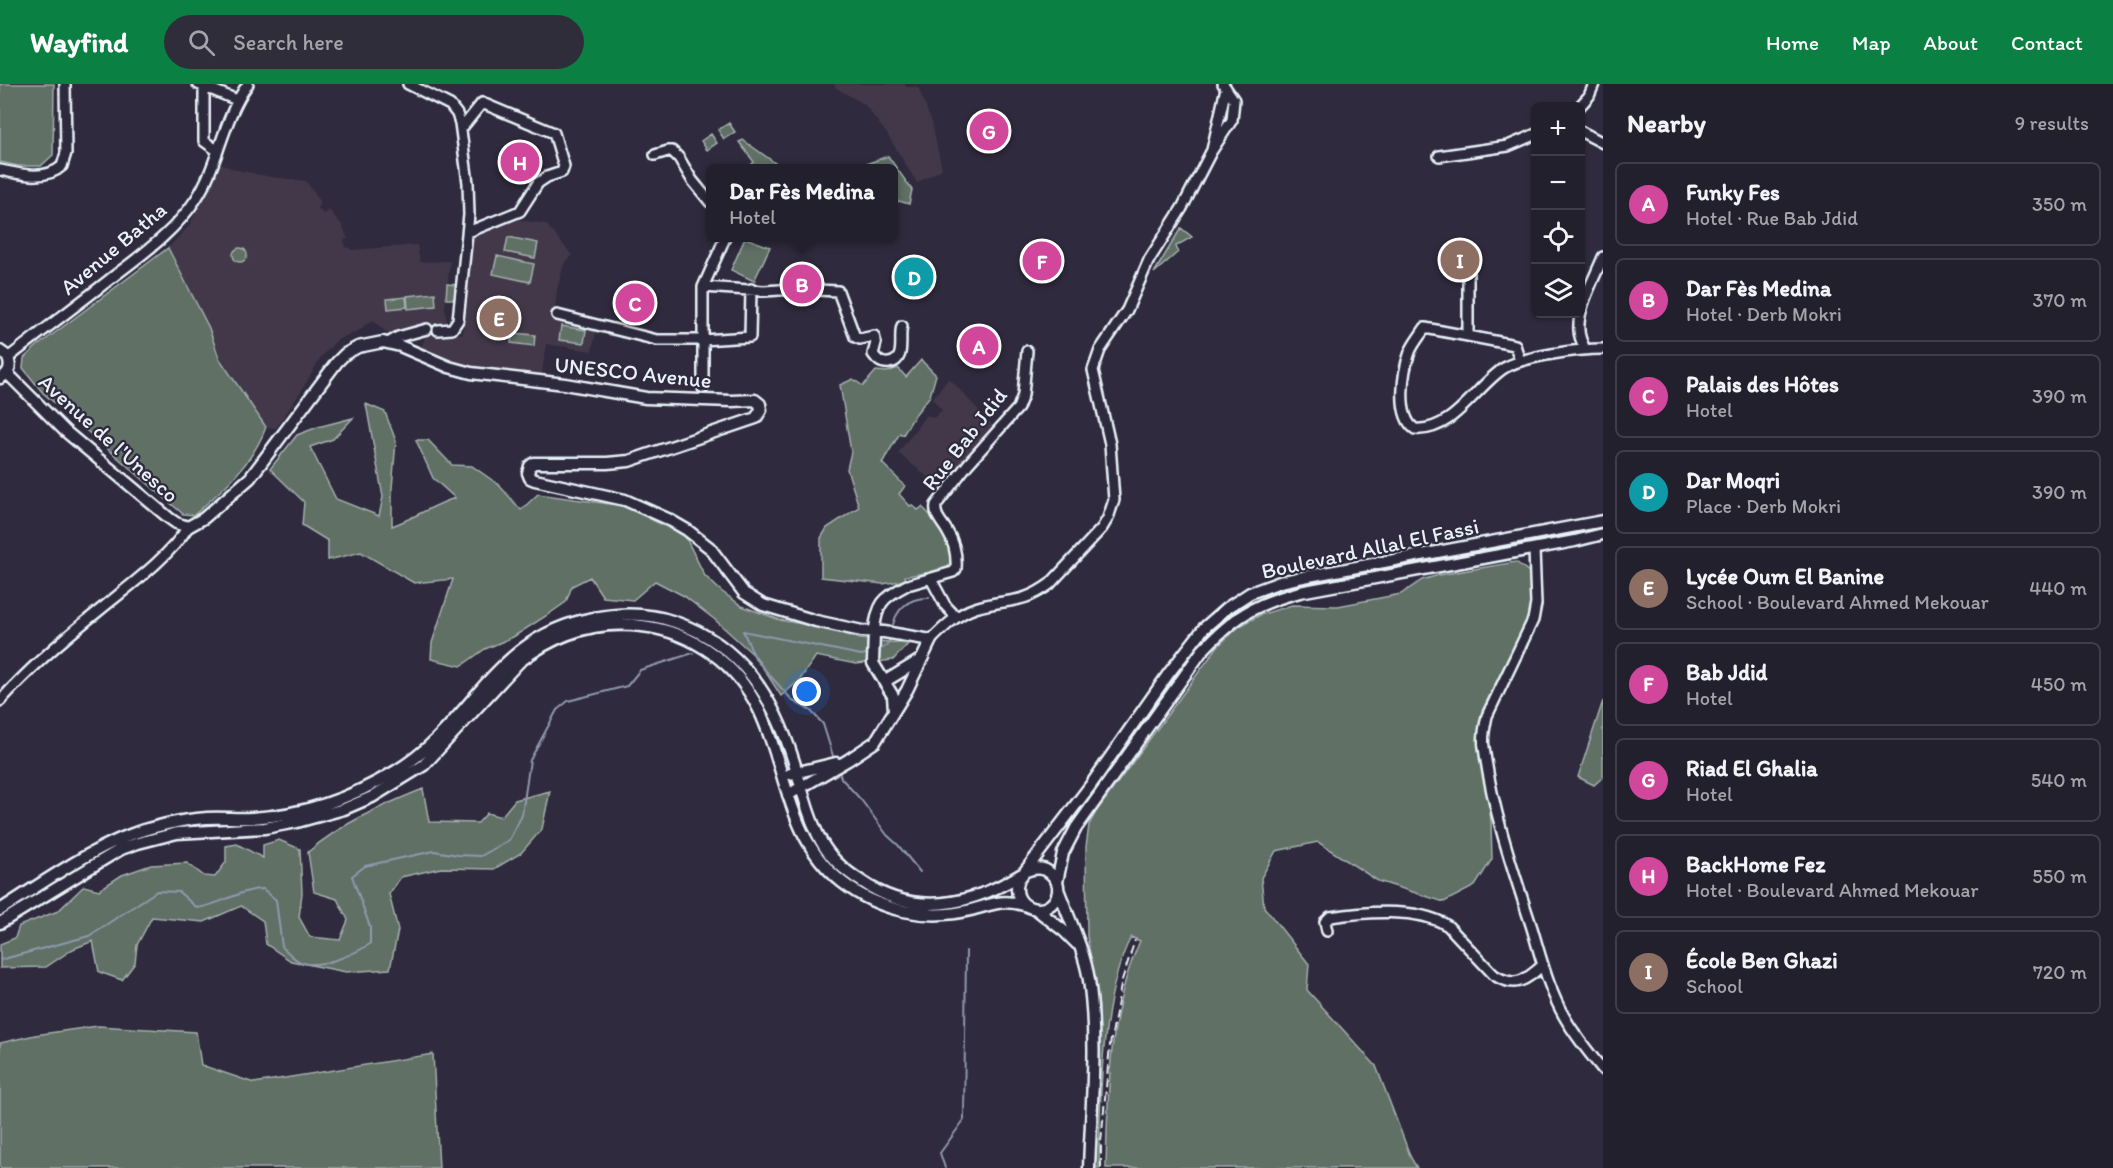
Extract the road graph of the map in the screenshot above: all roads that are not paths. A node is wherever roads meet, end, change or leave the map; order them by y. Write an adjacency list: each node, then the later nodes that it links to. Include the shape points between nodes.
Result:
1 (65, 84): 19 (street, via 66,153 62,166 38,175)
2 (249, 84): 7 (street, Avenue Batha)
3 (408, 84): 11 (street, via 450,105)
4 (1594, 84): 8 (street)
5 (201, 85): 7 (street); 15 (street, via 204,141)
6 (1225, 86): 9 (street); 10 (street, via 1234,100)
7 (237, 100): 15 (street, Avenue Batha)
8 (1584, 102)
9 (1219, 115): 10 (street, via 1224,123); 16 (street)
10 (1232, 118): 16 (street)
11 (461, 129): 21 (street, via 468,183); 21 (street, via 482,103 554,132 564,166 562,172 538,183 520,211)
12 (1585, 133): 14 (street)
13 (1531, 136): 18 (street, via 1508,146)
14 (1603, 143)
15 (218, 151): 37 (street, Avenue Batha, via 202,189 174,226 135,260)
16 (1211, 152): 46 (street, via 1095,363 1093,378 1112,466 1114,500 1108,518 1041,591)
17 (655, 155): 20 (street, via 674,153)
18 (1439, 156)
19 (0, 170)
20 (706, 197)
21 (468, 232): 30 (street, via 457,324 449,330)
22 (723, 242): 25 (street)
23 (1603, 256): 34 (street, via 1578,324)
24 (1468, 261): 31 (street)
25 (703, 287): 26 (street); 32 (street)
26 (751, 289): 28 (street, via 838,291 855,337 874,336 873,354 884,363 892,363 898,357); 32 (street, via 750,337)
27 (557, 315): 32 (street, via 657,340)
28 (902, 326)
29 (427, 329): 33 (street)
30 (438, 330)
31 (1468, 336): 38 (street, via 1515,345); 38 (street, via 1425,328 1411,350 1403,406 1415,429 1436,426 1504,368)
32 (702, 340): 40 (street)
33 (388, 343): 40 (main road, UNESCO Avenue, via 460,371 636,396); 42 (main road, UNESCO Avenue, via 363,345 341,358 249,478 204,518)
34 (1585, 349): 35 (street); 38 (street)
35 (1603, 349)
36 (1027, 351): 45 (street, Rue Bab Jdid, via 1023,395 1017,408 936,505 935,513 948,532 957,564 953,572)
37 (4, 355): 39 (main road, via 10,366)
38 (1520, 361)
39 (4, 376): 42 (main road, Avenue de l'Unesco, via 169,518)
40 (703, 394): 48 (main road, UNESCO Avenue, via 732,401 752,399 760,404 761,410 756,418 640,458 607,463 534,464 528,468 528,476 625,500 668,519 710,548 744,593 763,605)
41 (1603, 521): 60 (main road, Boulevard Allal El Fassi, via 1298,578 1263,587 1238,601 1192,642)
42 (188, 527): 52 (street, via 152,566 55,647)
43 (1603, 534): 44 (main road, Boulevard Allal El Fassi)
44 (1534, 549): 61 (main road, Boulevard Allal El Fassi, via 1300,592 1271,600 1242,615 1202,651 1076,828 1063,853); 68 (street, via 1533,620 1487,716 1484,746 1495,807)
45 (931, 579): 46 (street); 48 (street, Rue Bab Jdid, via 891,593 879,606)
46 (956, 617): 49 (street)
47 (550, 635): 54 (main road, Boulevard Allal El Fassi, via 511,656); 56 (main road, Boulevard Allal El Fassi, via 583,620 628,614 669,620 709,638 752,675 773,708); 57 (main road, via 628,624 672,632 695,641 737,674 750,691 764,716)
48 (877, 636): 49 (main road); 51 (main road, Rue Bab Jdid, via 873,663)
49 (931, 640): 50 (main road)
50 (922, 658): 51 (main road); 53 (main road)
51 (884, 682): 53 (main road, Rue Bab Jdid, via 893,696)
52 (0, 701)
53 (894, 711): 55 (main road, via 875,742)
54 (460, 720): 64 (main road, Boulevard Allal El Fassi, via 416,758 345,798 276,816 192,819 140,831 111,843); 65 (main road, via 424,765 354,805 265,828 177,833 138,843)
55 (848, 760): 56 (main road); 58 (main road)
56 (796, 773): 57 (main road); 58 (main road, Boulevard Allal El Fassi)
57 (782, 776): 59 (main road)
58 (801, 788): 59 (main road); 60 (main road, Boulevard Allal El Fassi, via 814,825 831,856 850,874 886,895 934,904 968,900)
59 (788, 795): 62 (main road, via 812,850 843,883 874,902 905,912 934,914 1003,901)
60 (1024, 873): 61 (main road, via 1044,869); 62 (main road, via 1016,890)
61 (1058, 885): 63 (main road, via 1051,904); 67 (main road)
62 (1024, 905): 63 (main road)
63 (1036, 909): 67 (main road)
64 (0, 910)
65 (0, 923)
66 (1327, 931): 68 (street, via 1325,922 1330,917 1375,913 1421,916 1448,926 1500,980 1523,981)
67 (1080, 947): 70 (main road, via 1092,1012)
68 (1543, 965): 69 (street, via 1564,1017)
69 (1603, 1070)
70 (1089, 1168)

